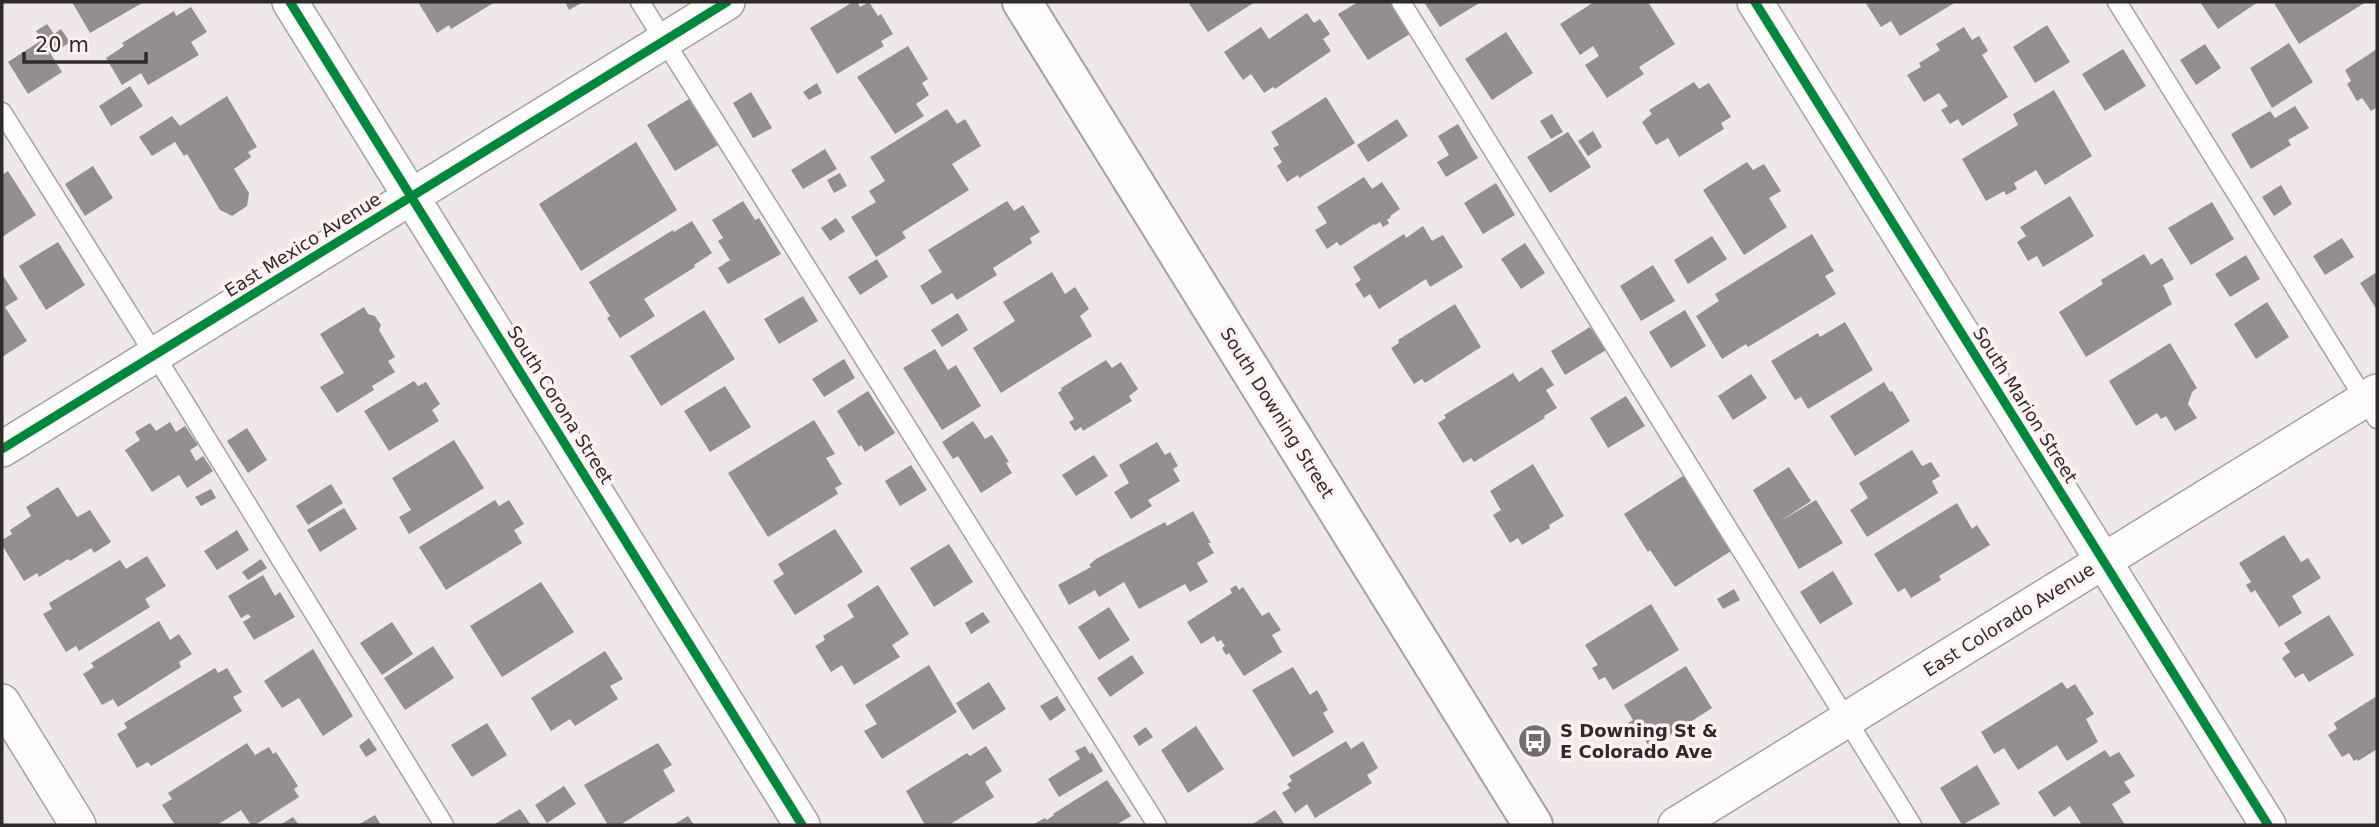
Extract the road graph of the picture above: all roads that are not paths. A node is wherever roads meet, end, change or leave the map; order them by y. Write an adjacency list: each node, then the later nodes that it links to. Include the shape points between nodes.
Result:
1 (290, 2): 10 (street, South Corona Street)
2 (640, 2): 8 (lane)
3 (727, 2): 8 (street, East Mexico Avenue)
4 (1022, 2): 21 (main road, South Downing Street)
5 (1401, 2): 16 (lane)
6 (1755, 2): 14 (street, South Marion Street)
7 (2117, 2): 12 (lane)
8 (664, 40): 10 (street, East Mexico Avenue); 20 (lane)
9 (2, 112): 11 (lane)
10 (412, 196): 11 (street, East Mexico Avenue); 19 (street, South Corona Street)
11 (155, 355): 13 (street, East Mexico Avenue); 18 (lane)
12 (2373, 404): 14 (street, East Colorado Avenue)
13 (2, 449)
14 (2103, 561): 16 (street, East Colorado Avenue); 24 (street, South Marion Street)
15 (2, 702): 17 (street)
16 (1847, 720): 22 (street, East Colorado Avenue); 23 (lane)
17 (78, 825)
18 (444, 825)
19 (802, 825)
20 (1157, 825)
21 (1533, 825)
22 (1676, 825)
23 (1912, 825)
24 (2268, 825)

